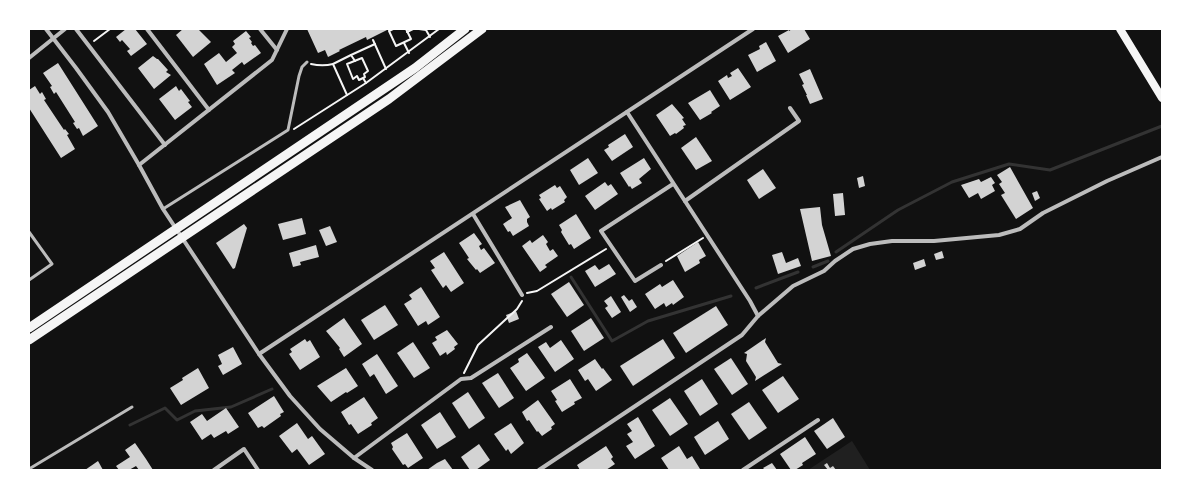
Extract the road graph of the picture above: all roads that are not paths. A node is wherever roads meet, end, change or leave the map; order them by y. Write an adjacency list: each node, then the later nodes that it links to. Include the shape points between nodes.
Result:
1 (46, 29): 11 (street)
2 (65, 29): 11 (street)
3 (76, 29): 19 (street)
4 (147, 29): 17 (street)
5 (260, 29): 12 (street)
6 (287, 29): 12 (street)
7 (465, 29): 32 (highway, via 416,68)
8 (482, 29): 33 (highway, via 389,99)
9 (753, 29): 18 (street)
10 (1120, 29): 15 (main road)
11 (53, 38): 13 (street); 21 (street, via 108,112)
12 (277, 50): 17 (street, via 272,60)
13 (29, 58)
14 (307, 62): 24 (lane, via 299,76 288,130)
15 (1162, 98)
16 (790, 108): 23 (street, via 798,121)
17 (209, 110): 19 (street)
18 (627, 112): 22 (street); 25 (street)
19 (165, 145): 21 (street)
20 (1162, 157): 30 (street, via 1050,209 1020,229 999,235 870,244 854,249 824,271 793,286)
21 (139, 165): 24 (street)
22 (673, 184): 23 (street); 27 (street, via 601,231 635,281)
23 (685, 201): 30 (street)
24 (163, 209): 34 (street)
25 (473, 214): 29 (street); 34 (street)
26 (29, 232): 28 (lane, via 52,264)
27 (661, 265)
28 (29, 280)
29 (522, 294)
30 (758, 316): 42 (street, via 742,335)
31 (551, 327): 37 (street, via 471,378 461,379)
32 (29, 328)
33 (29, 340)
34 (259, 354): 37 (street, via 290,396 320,429)
35 (132, 408): 38 (lane)
36 (818, 420): 43 (street)
37 (354, 458): 41 (street)
38 (29, 469)
39 (214, 470): 40 (street, via 244,449)
40 (258, 470)
41 (372, 470)
42 (539, 470)
43 (742, 470)

